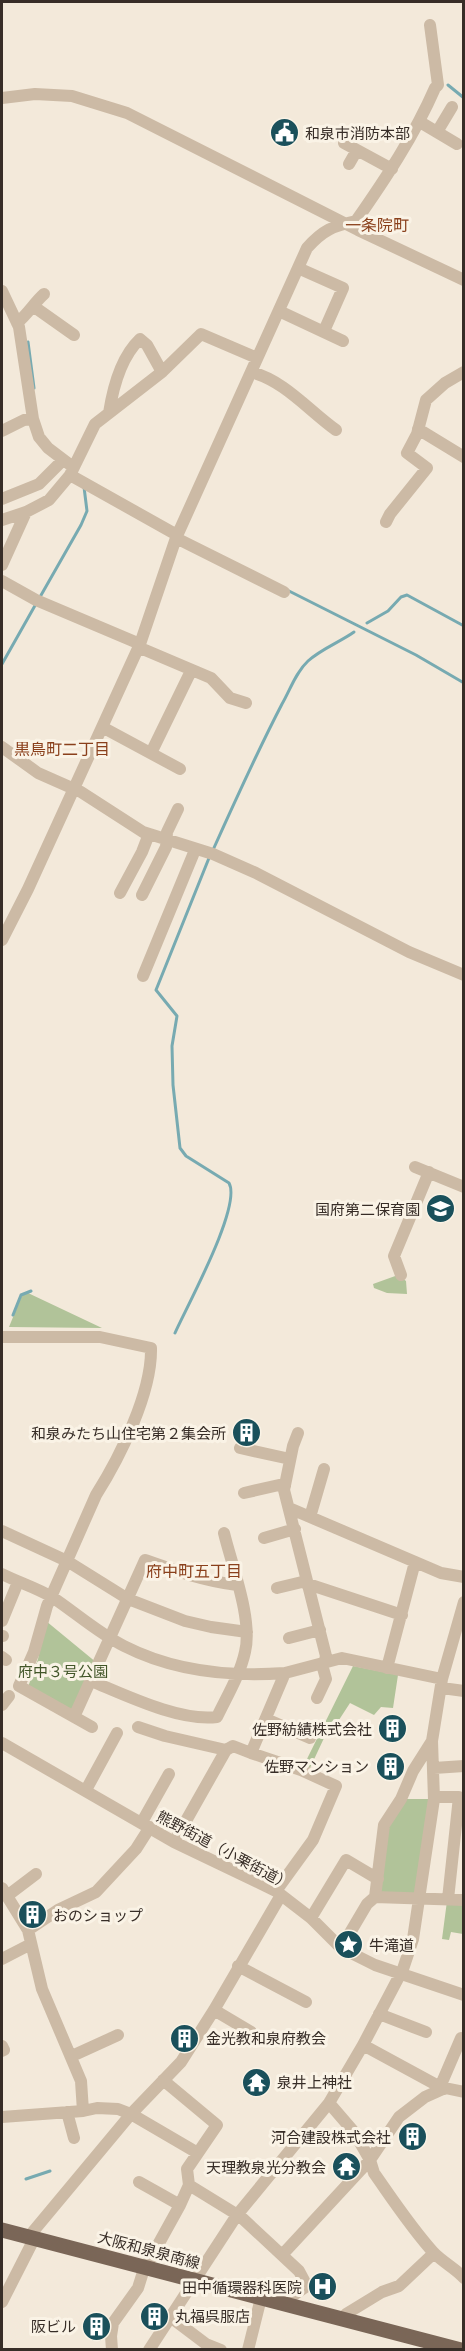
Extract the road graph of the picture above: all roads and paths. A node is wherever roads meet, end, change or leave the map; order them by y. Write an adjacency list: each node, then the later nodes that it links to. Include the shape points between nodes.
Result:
1 (430, 25): 4 (street, via 438,86)
2 (2, 98): 11 (street, via 35,94 72,96 127,113)
3 (452, 107): 5 (street)
4 (420, 122): 5 (street); 10 (street)
5 (441, 138): 7 (street)
6 (344, 143): 8 (street)
7 (457, 144)
8 (357, 150): 9 (street); 10 (street)
9 (349, 164)
10 (392, 169): 11 (street, via 356,221)
11 (345, 224): 12 (street, via 318,236); 13 (street)
12 (298, 267): 17 (street); 19 (street, via 343,288)
13 (464, 280)
14 (2, 291): 18 (street)
15 (44, 294): 16 (street)
16 (33, 306): 18 (street); 20 (street, via 61,320)
17 (279, 311): 19 (street); 22 (street)
18 (17, 323): 27 (street)
19 (324, 332): 21 (street)
20 (74, 335)
21 (343, 340)
22 (257, 358): 23 (street, via 201,334); 24 (street)
23 (162, 372): 26 (street); 26 (street, via 140,339 113,387)
24 (251, 372): 29 (street, via 303,401); 38 (street)
25 (464, 372): 28 (street, via 445,382 426,400)
26 (109, 412): 33 (street, via 95,424)
27 (33, 419): 30 (street); 33 (street, via 39,437)
28 (418, 429): 31 (street, via 454,446); 37 (street, via 407,453 427,468 411,480 393,504)
29 (336, 430)
30 (2, 431)
31 (464, 457)
32 (59, 464): 34 (street)
33 (72, 471): 35 (street, via 49,500); 38 (street)
34 (2, 499)
35 (26, 513): 36 (street); 39 (street)
36 (2, 519)
37 (386, 522)
38 (176, 536): 41 (street); 42 (street)
39 (2, 565)
40 (2, 581): 42 (street)
41 (284, 592)
42 (139, 646): 43 (street); 45 (street)
43 (191, 671): 44 (street, via 211,678 230,698); 47 (street)
44 (246, 703)
45 (102, 726): 47 (street); 49 (street)
46 (2, 747): 49 (street, via 38,773)
47 (151, 753): 48 (street)
48 (180, 769)
49 (74, 789): 51 (street); 56 (street)
50 (178, 809): 52 (street)
51 (149, 834): 52 (street); 55 (street)
52 (166, 840): 53 (street); 54 (street, via 166,847)
53 (195, 850): 57 (street); 58 (street, via 256,873 409,952)
54 (142, 887)
55 (120, 893)
56 (2, 940)
57 (142, 969)
58 (464, 975)
59 (415, 1167): 60 (street)
60 (429, 1172): 61 (street); 62 (street, via 394,1256)
61 (464, 1187)
62 (401, 1275)
63 (2, 1337): 76 (street, via 100,1336 151,1348 144,1397)
64 (298, 1433): 66 (street)
65 (240, 1448): 66 (street)
66 (290, 1459): 68 (street)
67 (324, 1469): 71 (street)
68 (285, 1486): 69 (street); 70 (street)
69 (244, 1493)
70 (289, 1508): 71 (street); 72 (street)
71 (310, 1517): 77 (street)
72 (295, 1529): 75 (street); 81 (street)
73 (2, 1531): 76 (street)
74 (224, 1533): 82 (street)
75 (264, 1538)
76 (67, 1561): 84 (street); 85 (street)
77 (415, 1562): 79 (street, via 441,1574); 87 (street)
78 (2, 1574): 80 (street)
79 (464, 1578)
80 (18, 1581): 84 (street); 88 (street)
81 (308, 1584): 83 (street); 87 (street); 89 (street)
82 (237, 1585): 85 (street, via 187,1576 145,1560); 90 (street)
83 (277, 1588)
84 (51, 1597): 92 (street); 101 (street, via 19,1686)
85 (128, 1599): 90 (street, via 185,1621); 92 (street)
86 (464, 1602): 98 (street)
87 (402, 1615): 94 (street)
88 (2, 1621)
89 (320, 1630): 91 (street); 93 (street)
90 (247, 1632): 96 (street)
91 (289, 1638)
92 (111, 1639): 96 (street, via 187,1669); 97 (street)
93 (326, 1662): 94 (street, via 342,1658); 95 (street); 100 (street, via 326,1679)
94 (387, 1668): 98 (street)
95 (285, 1672): 96 (street); 102 (street)
96 (238, 1675): 97 (street, via 217,1717 207,1718 152,1705)
97 (91, 1681): 101 (street)
98 (442, 1684): 99 (street); 107 (street)
99 (464, 1691)
100 (317, 1698)
101 (74, 1717): 103 (street)
102 (266, 1719): 106 (street); 110 (street)
103 (92, 1727)
104 (138, 1727): 109 (street)
105 (117, 1733): 114 (street, via 106,1743)
106 (310, 1738)
107 (432, 1741): 112 (street); 119 (street, via 384,1825)
108 (2, 1743): 114 (street, 熊野街道（小栗街道）)
109 (226, 1750): 110 (street, via 233,1746); 117 (street)
110 (251, 1753): 121 (street, via 336,1786 313,1840)
111 (464, 1766): 112 (street)
112 (435, 1768): 115 (street)
113 (169, 1773): 116 (street)
114 (86, 1790): 116 (street, 熊野街道（小栗街道）)
115 (435, 1797): 123 (street, via 459,1797); 124 (street)
116 (146, 1825): 117 (street, 熊野街道（小栗街道）); 127 (street, via 136,1849 96,1892)
117 (174, 1842): 121 (street, 熊野街道（小栗街道）)
118 (36, 1875): 120 (street)
119 (378, 1879): 122 (street); 126 (street, via 346,1860)
120 (4, 1892): 127 (street)
121 (279, 1893): 126 (street, 熊野街道（小栗街道）); 131 (street)
122 (375, 1897): 124 (street); 129 (street)
123 (448, 1899): 124 (street); 125 (street)
124 (419, 1900): 132 (street, via 413,1939)
125 (464, 1900)
126 (311, 1918): 129 (street, 熊野街道（小栗街道）)
127 (28, 1930): 128 (street)
128 (31, 1944): 130 (street); 144 (street, via 42,1989)
129 (341, 1948): 132 (street, 熊野街道（小栗街道）)
130 (2, 1959)
131 (238, 1966): 134 (street); 135 (street)
132 (400, 1973): 133 (street, 熊野街道（小栗街道）); 136 (street)
133 (464, 1995)
134 (306, 2002)
135 (214, 2010): 137 (street); 145 (street, via 181,2062)
136 (379, 2014): 138 (street); 141 (street)
137 (251, 2032)
138 (419, 2033)
139 (118, 2035): 144 (street)
140 (461, 2038): 146 (street)
141 (363, 2045): 146 (street); 148 (street)
142 (2, 2046): 143 (street)
143 (2, 2051)
144 (72, 2056): 149 (street, via 81,2081)
145 (163, 2080): 151 (street); 154 (street, via 217,2125)
146 (442, 2088): 147 (street); 155 (street, via 399,2117)
147 (464, 2092)
148 (329, 2103): 155 (street, via 354,2132); 159 (street)
149 (83, 2111): 150 (street); 151 (street, via 118,2109)
150 (67, 2112): 152 (street); 153 (street)
151 (131, 2114): 154 (street); 161 (street, via 31,2234)
152 (2, 2117)
153 (74, 2139)
154 (196, 2152): 157 (street, via 187,2169)
155 (370, 2160): 162 (street, via 374,2173); 163 (street)
156 (140, 2181): 158 (street)
157 (189, 2185): 158 (street); 159 (street)
158 (180, 2205): 165 (street)
159 (237, 2215): 163 (street); 167 (street)
160 (2, 2230): 161 (main road, 大阪和泉泉南線)
161 (32, 2238): 165 (main road, 大阪和泉泉南線); 169 (street)
162 (434, 2253): 164 (street, via 448,2265); 172 (street, via 399,2286 382,2292)
163 (282, 2255): 170 (street, via 299,2271 307,2286)
164 (459, 2264): 166 (street)
165 (146, 2268): 167 (main road, 大阪和泉泉南線); 174 (street, via 138,2288 113,2323)
166 (464, 2278)
167 (192, 2281): 168 (main road, 大阪和泉泉南線); 171 (street)
168 (261, 2298): 170 (main road, 大阪和泉泉南線); 177 (street)
169 (2, 2302)
170 (288, 2304): 172 (main road, 大阪和泉泉南線)
171 (169, 2316): 173 (street); 175 (street)
172 (343, 2319): 178 (main road, 大阪和泉泉南線)
173 (201, 2346): 176 (street)
174 (112, 2349)
175 (149, 2349)
176 (221, 2349)
177 (248, 2349)
178 (462, 2349)

